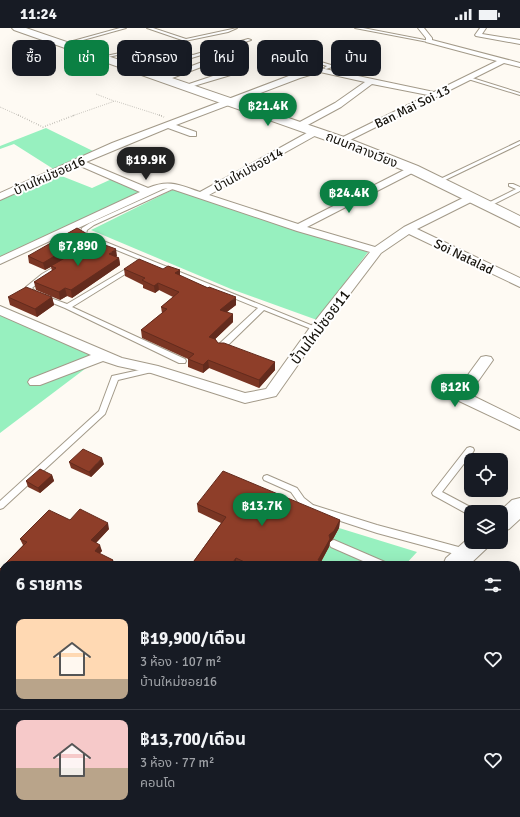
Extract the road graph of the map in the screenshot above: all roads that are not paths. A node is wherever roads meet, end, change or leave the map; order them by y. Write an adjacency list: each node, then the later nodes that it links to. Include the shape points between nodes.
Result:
1 (17, 28): 12 (main road, ถนนกลางเวียง)
2 (124, 28): 9 (lane)
3 (149, 28): 8 (lane)
4 (235, 28): 8 (lane)
5 (357, 28): 10 (lane)
6 (421, 28): 10 (street, via 429,38)
7 (483, 28): 11 (street, via 478,35)
8 (186, 39): 14 (lane)
9 (79, 40)
10 (428, 41): 16 (street)
11 (520, 42)
12 (64, 44)
13 (200, 54): 15 (lane)
14 (109, 56)
15 (193, 56)
16 (503, 60): 19 (street); 27 (street, Ban Mai Soi 13)
17 (323, 64): 20 (lane)
18 (200, 65): 26 (street)
19 (520, 65)
20 (330, 66): 21 (lane)
21 (323, 69)
22 (323, 71): 28 (street)
23 (158, 76): 26 (main road, ถนนกลางเวียง)
24 (219, 76): 29 (street)
25 (297, 76): 32 (street, บ้านใหม่ซอย16)
26 (164, 78): 29 (main road, ถนนกลางเวียง)
27 (468, 78): 30 (street, Ban Mai Soi 13); 31 (lane)
28 (371, 81): 30 (street); 34 (street, via 338,105)
29 (187, 86): 32 (main road, ถนนกลางเวียง)
30 (432, 94): 37 (street, Ban Mai Soi 13)
31 (520, 94)
32 (233, 102): 33 (street, บ้านใหม่ซอย16); 34 (main road, ถนนกลางเวียง)
33 (174, 123): 36 (street); 39 (street, บ้านใหม่ซอย16, via 115,145)
34 (301, 125): 35 (main road, ถนนกลางเวียง)
35 (317, 131): 37 (main road, ถนนกลางเวียง); 45 (street, บ้านใหม่ซอย14)
36 (193, 134)
37 (342, 141): 40 (main road, ถนนกลางเวียง)
38 (520, 142): 41 (lane)
39 (79, 162): 44 (street); 46 (street, บ้านใหม่ซอย16)
40 (414, 169): 41 (main road, ถนนกลางเวียง); 50 (street)
41 (439, 182): 47 (main road, ถนนกลางเวียง)
42 (511, 185): 48 (lane, via 520,189)
43 (174, 187): 44 (street, via 161,186); 45 (street); 53 (lane, via 84,229 83,235 96,243)
44 (148, 192): 55 (street)
45 (201, 195): 50 (street)
46 (0, 197)
47 (473, 198): 48 (main road, ถนนกลางเวียง); 51 (street, บ้านใหม่ซอย11)
48 (488, 205): 49 (main road, ถนนกลางเวียง)
49 (520, 222)
50 (301, 228): 52 (street)
51 (408, 229): 52 (street, บ้านใหม่ซอย11); 56 (street, Soi Natalad)
52 (377, 251): 60 (street, บ้านใหม่ซอย11)
53 (146, 259): 57 (lane); 58 (lane)
54 (68, 260): 57 (lane, via 28,288)
55 (0, 261)
56 (520, 284)
57 (67, 307): 64 (lane)
58 (262, 308): 60 (lane); 61 (lane)
59 (0, 310): 62 (street, บ้านใหม่ซอย11)
60 (316, 329): 65 (street, บ้านใหม่ซอย11, via 271,393 246,398)
61 (221, 347)
62 (102, 356): 65 (street, บ้านใหม่ซอย11); 66 (street)
63 (486, 360): 67 (street, via 461,394 464,398)
64 (182, 361)
65 (153, 369): 70 (lane, via 115,378 102,412)
66 (35, 382)
67 (520, 426)
68 (470, 450): 72 (lane, via 436,493)
69 (267, 478): 75 (lane, via 294,490 310,508 377,530)
70 (0, 506)
71 (520, 506): 73 (street)
72 (464, 508)
73 (508, 517)
74 (334, 544): 76 (lane)
75 (467, 553)
76 (373, 561)

